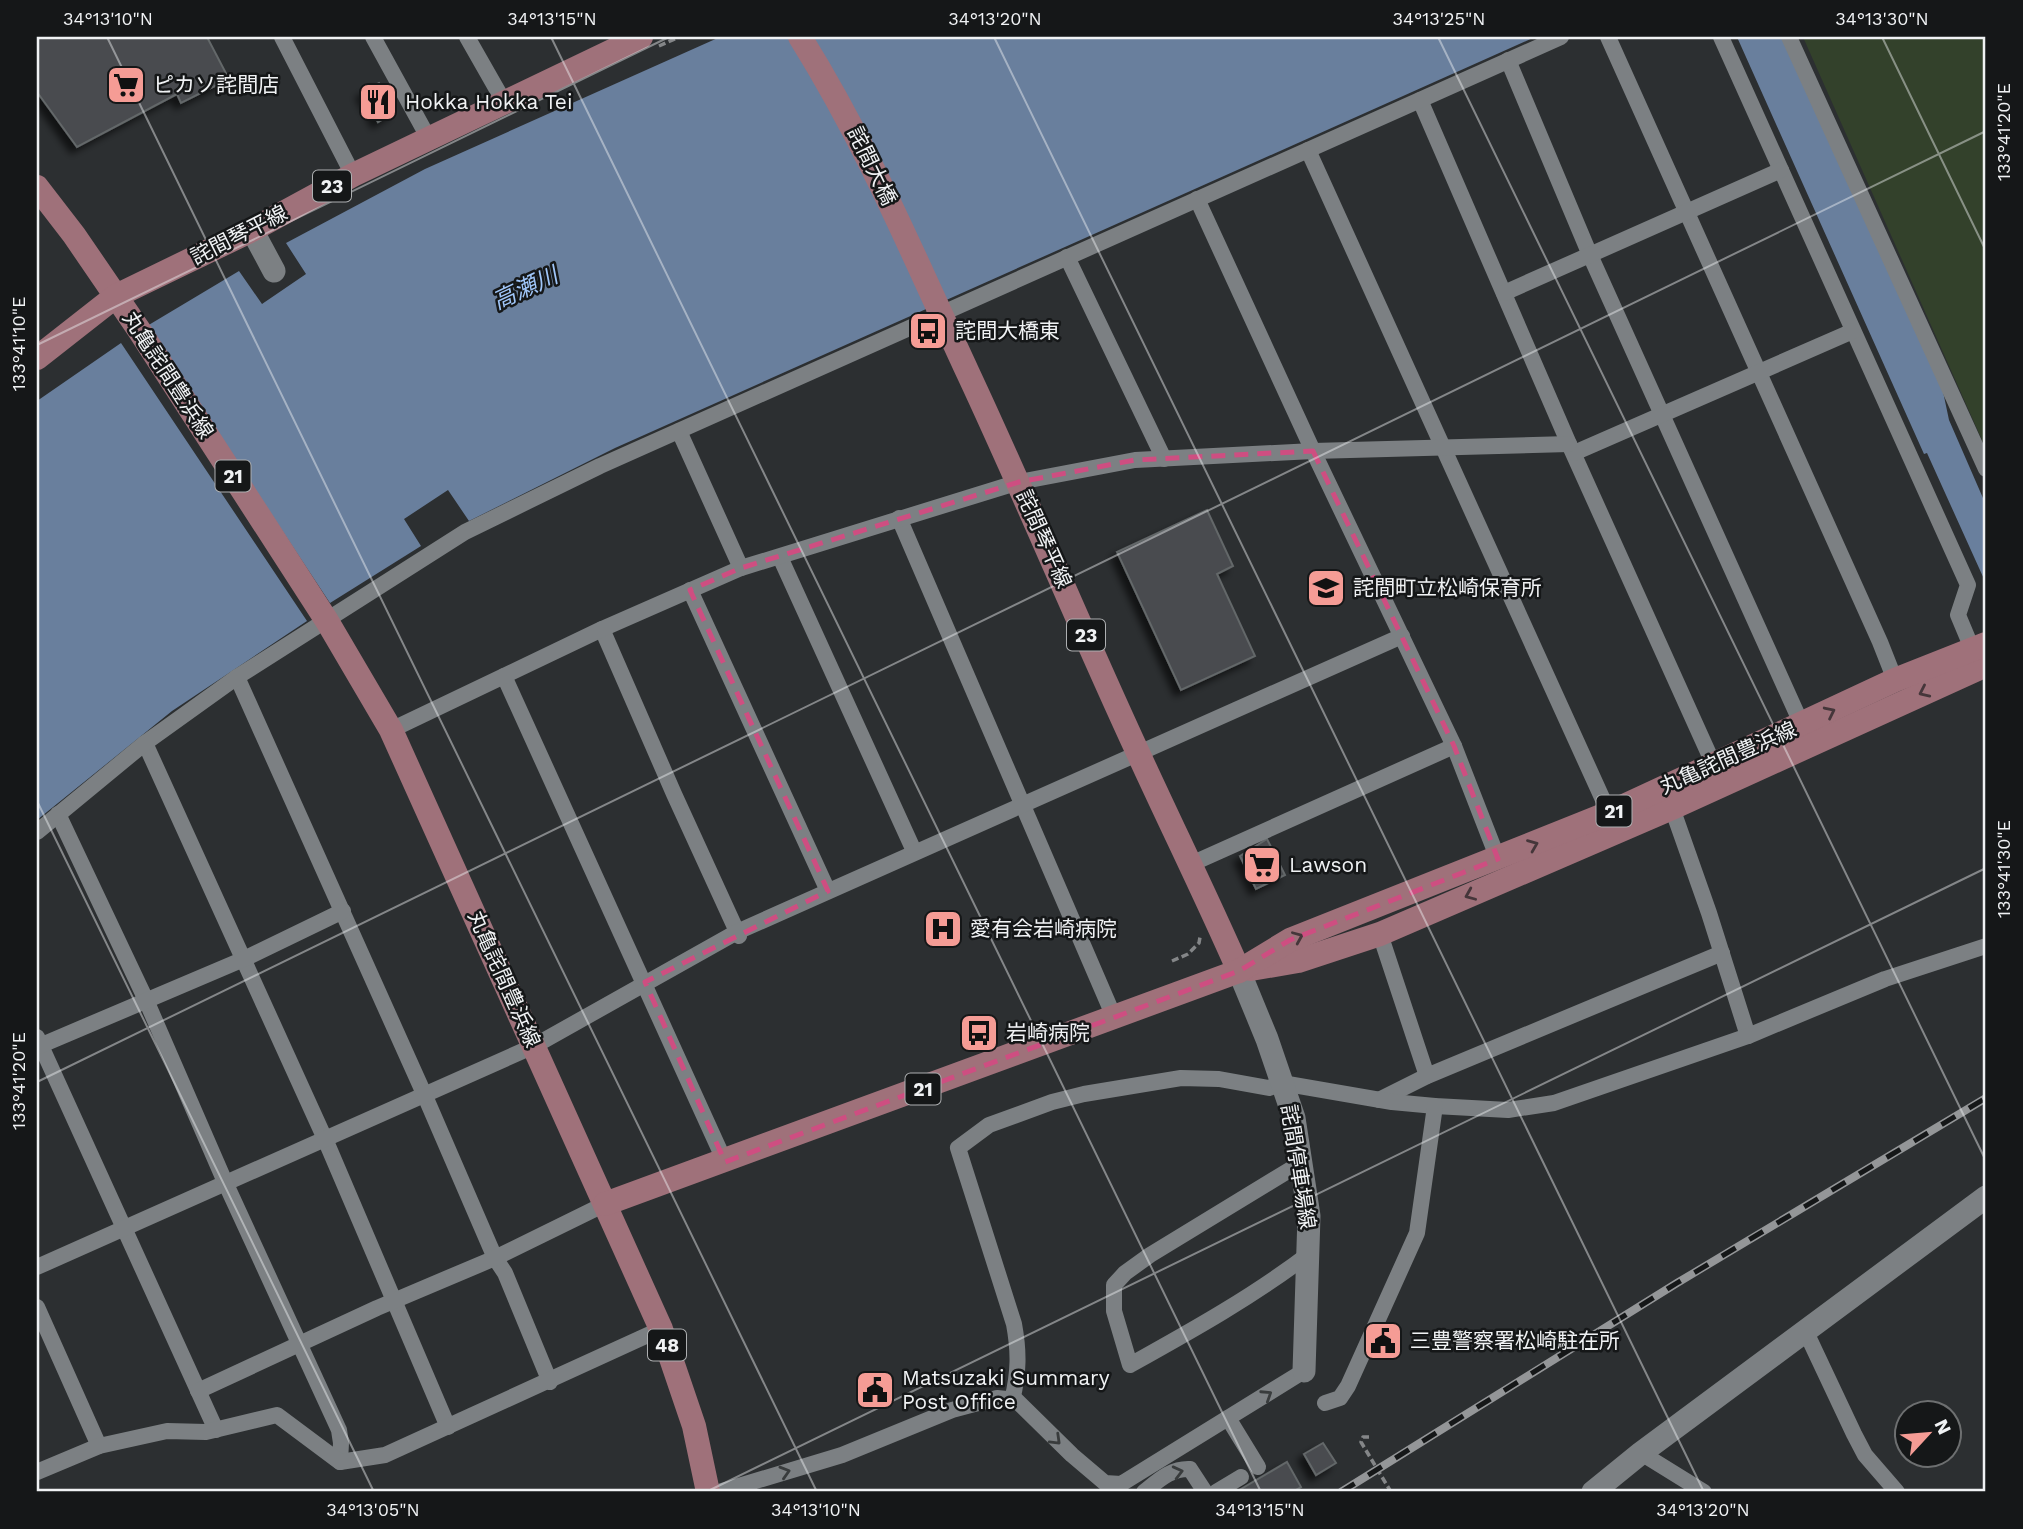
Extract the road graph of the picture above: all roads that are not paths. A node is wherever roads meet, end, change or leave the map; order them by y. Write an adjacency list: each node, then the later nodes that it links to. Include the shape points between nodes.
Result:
1 (282, 37): 16 (street)
2 (373, 37): 13 (street)
3 (467, 37): 12 (street)
4 (641, 37): 12 (main road, 詫間琴平線 / 23)
5 (800, 37): 26 (main road, 詫間大橋 / 23, via 863,144)
6 (1561, 37): 10 (street)
7 (1608, 37): 19 (street)
8 (1721, 37): 15 (street)
9 (1790, 37): 36 (street)
10 (1508, 60): 11 (street); 21 (street)
11 (1420, 100): 14 (street); 24 (street)
12 (504, 102): 13 (main road, 詫間琴平線 / 23)
13 (429, 139): 16 (main road, 詫間琴平線 / 23)
14 (1308, 150): 18 (street); 32 (street)
15 (1781, 170): 19 (street); 27 (street)
16 (353, 175): 20 (main road, 詫間琴平線 / 23)
17 (37, 187): 25 (main road, 丸亀詫間豊浜線 / 21)
18 (1198, 199): 22 (street); 34 (street)
19 (1687, 213): 21 (street); 29 (street)
20 (252, 230): 23 (street); 25 (main road, 詫間琴平線 / 23)
21 (1590, 255): 24 (street); 30 (street)
22 (1067, 257): 26 (street); 35 (street)
23 (274, 271)
24 (1504, 293): 33 (street)
25 (116, 296): 28 (main road, 詫間琴平線 / 23); 42 (main road, 丸亀詫間豊浜線 / 21)
26 (937, 307): 31 (street); 37 (main road, 詫間琴平線 / 23)
27 (1853, 331): 29 (street); 45 (street, via 1968,585 1958,615)
28 (37, 358)
29 (1759, 373): 30 (street); 48 (street)
30 (1661, 416): 33 (street); 49 (street)
31 (679, 431): 40 (street); 42 (street, via 465,532)
32 (1444, 448): 33 (street); 34 (street); 58 (street)
33 (1572, 449): 54 (street)
34 (1313, 451): 35 (street); 44 (street)
35 (1164, 459): 37 (street, via 1135,460)
36 (1986, 469)
37 (1019, 482): 38 (street); 53 (main road, 詫間琴平線 / 23)
38 (899, 518): 39 (street); 55 (street)
39 (780, 557): 40 (street); 60 (street)
40 (741, 568): 41 (street)
41 (690, 590): 43 (street); 63 (street)
42 (327, 621): 47 (street); 50 (main road, 丸亀詫間豊浜線 / 21)
43 (601, 629): 46 (street); 65 (street)
44 (1402, 636): 52 (street); 53 (street)
45 (1981, 656): 48 (main road, 丸亀詫間豊浜線 / 21); 54 (main road, 丸亀詫間豊浜線 / 21, one-way to 54)
46 (504, 676): 50 (street); 71 (street)
47 (237, 677): 51 (street); 64 (street)
48 (1895, 680): 49 (main road, 丸亀詫間豊浜線 / 21, one-way to 48)
49 (1802, 725): 54 (main road, 丸亀詫間豊浜線 / 21)
50 (391, 730): 76 (main road, 丸亀詫間豊浜線 / 21)
51 (145, 743): 57 (street); 69 (street)
52 (1454, 746): 61 (street); 62 (street)
53 (1138, 754): 55 (street); 62 (main road, 詫間琴平線 / 23)
54 (1718, 774): 56 (main road, 丸亀詫間豊浜線 / 21); 58 (main road, 丸亀詫間豊浜線 / 21)
55 (1024, 804): 60 (street); 73 (street)
56 (1672, 808): 66 (main road, 丸亀詫間豊浜線 / 21, one-way to 66); 68 (street)
57 (58, 814): 59 (street); 72 (street)
58 (1609, 814): 61 (main road, 丸亀詫間豊浜線 / 21, one-way to 58)
59 (37, 832)
60 (914, 851): 63 (street)
61 (1497, 859): 70 (main road, 丸亀詫間豊浜線 / 21, one-way to 61, via 1290,940)
62 (1191, 864): 70 (main road, 詫間琴平線 / 23)
63 (828, 891): 65 (street)
64 (343, 911): 69 (street); 79 (street)
65 (738, 934): 71 (street)
66 (1380, 934): 70 (main road, 丸亀詫間豊浜線 / 21, via 1298,961); 77 (street)
67 (1986, 946): 74 (street, via 1885,979)
68 (1722, 953): 74 (street); 77 (street)
69 (244, 959): 72 (street); 82 (street)
70 (1239, 971): 73 (main road, 丸亀詫間豊浜線 / 21); 78 (street, 詫間停車場線)
71 (645, 982): 76 (street); 83 (street)
72 (146, 1000): 75 (street); 85 (street)
73 (1114, 1017): 83 (main road, 丸亀詫間豊浜線 / 21)
74 (1748, 1035): 81 (street, via 1553,1103 1508,1110)
75 (38, 1043): 88 (street)
76 (534, 1045): 79 (street); 87 (main road, 丸亀詫間豊浜線 / 21)
77 (1427, 1076): 80 (street)
78 (1282, 1083): 80 (street); 84 (street, 詫間停車場線, via 1294,1118); 100 (street, via 1269,1088 1181,1078 1084,1094 989,1125 958,1148 1014,1324 1018,1374)
79 (425, 1096): 82 (street); 90 (street)
80 (1379, 1100): 81 (street)
81 (1435, 1106): 101 (street, via 1417,1233 1348,1386 1340,1398)
82 (325, 1139): 85 (street); 92 (street)
83 (725, 1162): 87 (main road, 丸亀詫間豊浜線 / 21)
84 (1301, 1163): 89 (street, 詫間停車場線); 89 (street, via 1150,1255 1119,1279 1114,1285 1114,1311 1130,1365)
85 (225, 1182): 88 (street); 96 (street)
86 (1986, 1197): 95 (street)
87 (605, 1205): 90 (street); 94 (main road, 48)
88 (124, 1228): 91 (street); 99 (street)
89 (1310, 1253): 97 (street, 詫間停車場線)
90 (495, 1258): 92 (street); 98 (street)
91 (37, 1267)
92 (394, 1300): 96 (street); 103 (street)
93 (37, 1307): 105 (street)
94 (661, 1329): 98 (street); 112 (main road, 48, via 694,1426)
95 (1805, 1330): 106 (street); 120 (street, via 1865,1455)
96 (299, 1345): 99 (street); 107 (street, via 339,1430)
97 (1304, 1371): 102 (street, one-way to 97)
98 (550, 1382): 103 (street)
99 (198, 1391): 104 (street)
100 (1012, 1400): 111 (street, one-way to 111, via 1105,1483); 113 (street, one-way to 100, via 842,1455 952,1410 997,1398)
101 (1325, 1403)
102 (1228, 1418): 108 (street); 111 (street)
103 (448, 1427): 107 (street, via 386,1455)
104 (216, 1430): 105 (street, via 167,1431); 107 (street, via 277,1415)
105 (99, 1447): 109 (street)
106 (1641, 1453): 118 (street); 119 (street)
107 (340, 1462)
108 (1258, 1467)
109 (37, 1472)
110 (1241, 1477): 117 (street)
111 (1126, 1480): 114 (street)
112 (708, 1492)
113 (719, 1492)
114 (1139, 1492)
115 (1144, 1492): 116 (street, one-way to 116, via 1179,1469 1190,1469)
116 (1205, 1492)
117 (1216, 1492)
118 (1593, 1492)
119 (1704, 1492)
120 (1897, 1492)

